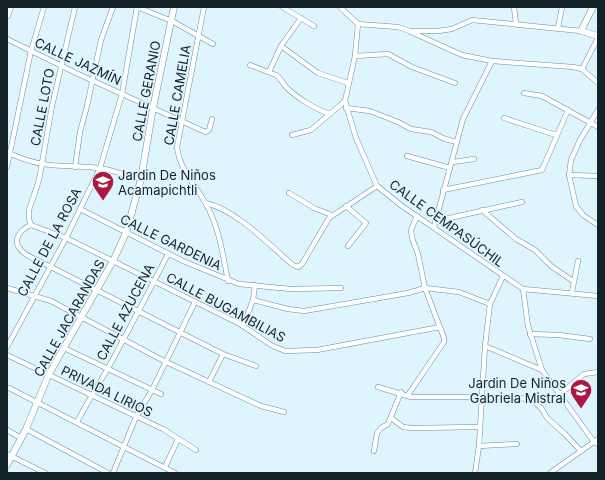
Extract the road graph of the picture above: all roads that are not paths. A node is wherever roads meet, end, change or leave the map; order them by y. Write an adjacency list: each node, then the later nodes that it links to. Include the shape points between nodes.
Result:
1 (11, 7): 13 (street)
2 (44, 7): 27 (street)
3 (75, 7): 31 (street, CALLE LOTO)
4 (137, 7): 15 (street); 39 (street, CALLE DE LA ROSA)
5 (174, 7): 15 (street, CALLE GERANIO)
6 (204, 7): 22 (street, CALLE CAMELIA)
7 (282, 7): 14 (street)
8 (514, 7): 17 (street)
9 (562, 7): 19 (street)
10 (593, 7): 21 (street)
11 (111, 8): 34 (street)
12 (344, 8): 16 (street)
13 (8, 16)
14 (301, 18): 18 (street); 26 (street)
15 (172, 21): 22 (street); 41 (street, CALLE GERANIO)
16 (358, 24): 20 (street, via 398,27); 28 (street, CALLE CEMPASÚCHIL)
17 (516, 24): 19 (street); 20 (street, via 472,20 452,29)
18 (314, 26)
19 (558, 28): 21 (street)
20 (410, 31): 29 (street, via 462,55)
21 (581, 31): 23 (street)
22 (199, 34): 25 (street); 48 (street, CALLE CAMELIA)
23 (598, 37): 32 (street)
24 (7, 39): 27 (street, CALLE JAZMÍN)
25 (213, 44)
26 (281, 46): 33 (street); 35 (street, via 318,73)
27 (31, 51): 31 (street, CALLE JAZMÍN); 54 (street)
28 (355, 56): 35 (street, CALLE CEMPASÚCHIL); 36 (street, via 388,54)
29 (492, 61): 32 (street); 53 (street, via 463,118)
30 (250, 65): 33 (street)
31 (61, 66): 34 (street, CALLE JAZMÍN); 58 (street, CALLE LOTO)
32 (582, 70): 37 (street)
33 (269, 72): 45 (street, via 280,77 286,88 306,102)
34 (92, 80): 39 (street, CALLE JAZMÍN); 60 (street)
35 (348, 83): 40 (street, CALLE CEMPASÚCHIL)
36 (455, 83)
37 (598, 83)
38 (524, 93): 43 (street, via 542,96)
39 (122, 94): 41 (street, CALLE JAZMÍN); 61 (street, CALLE DE LA ROSA)
40 (345, 101): 42 (street, CALLE CEMPASÚCHIL); 45 (street)
41 (153, 108): 48 (street, CALLE JAZMÍN); 65 (street, CALLE GERANIO)
42 (346, 108): 53 (street, via 370,111 410,129 431,132); 66 (street, CALLE CEMPASÚCHIL)
43 (568, 110): 49 (street); 52 (street)
44 (598, 110): 49 (street)
45 (330, 114): 51 (street, via 311,130)
46 (504, 118): 52 (street)
47 (212, 119): 48 (street, CALLE JAZMÍN, via 206,132)
48 (182, 122): 70 (street, CALLE CAMELIA, via 177,147 178,159)
49 (590, 122): 50 (street); 63 (street, via 571,160)
50 (598, 126)
51 (292, 135)
52 (556, 135): 67 (street, via 542,170)
53 (457, 142): 57 (street)
54 (10, 153): 58 (street); 59 (street)
55 (407, 156): 62 (street)
56 (474, 159): 57 (street)
57 (452, 162): 62 (street)
58 (42, 165): 60 (street); 77 (street, via 30,210 29,219)
59 (7, 167)
60 (75, 167): 61 (street)
61 (100, 168): 65 (street); 72 (street, CALLE DE LA ROSA)
62 (450, 168): 67 (street)
63 (569, 175): 64 (street); 78 (street, via 576,206)
64 (598, 176)
65 (141, 179): 80 (street, CALLE JACARANDAS)
66 (377, 186): 71 (street); 75 (street, CALLE CEMPASÚCHIL)
67 (443, 190): 76 (street)
68 (290, 193): 74 (street, via 314,208)
69 (522, 202): 73 (street)
70 (206, 203): 74 (street, via 219,206 237,218 293,265 298,266 302,264); 88 (street, CALLE CAMELIA, via 222,246)
71 (346, 206): 74 (street); 82 (street, via 366,223)
72 (80, 209): 80 (street, CALLE GARDENIA); 81 (street, CALLE DE LA ROSA)
73 (482, 210): 76 (street); 89 (street)
74 (332, 215)
75 (417, 216): 79 (street, CALLE CEMPASÚCHIL); 94 (street, via 411,230)
76 (436, 221): 79 (street)
77 (34, 225): 81 (street, CALLE BUGAMBILIAS); 86 (street, via 20,232 17,243 20,250)
78 (598, 226)
79 (434, 227): 87 (street, CALLE CEMPASÚCHIL)
80 (126, 233): 83 (street, CALLE GARDENIA); 84 (street, CALLE JACARANDAS)
81 (66, 238): 84 (street, CALLE BUGAMBILIAS); 86 (street, CALLE DE LA ROSA)
82 (348, 246)
83 (168, 254): 88 (street, CALLE GARDENIA); 90 (street, CALLE AZUCENA)
84 (113, 260): 90 (street, CALLE BUGAMBILIAS); 95 (street, CALLE JACARANDAS)
85 (578, 261): 89 (street)
86 (50, 268): 95 (street); 98 (street, CALLE DE LA ROSA)
87 (503, 276): 96 (street, CALLE CEMPASÚCHIL); 102 (street)
88 (228, 281): 91 (street, CALLE GARDENIA)
89 (573, 281): 97 (street)
90 (154, 282): 101 (street, CALLE BUGAMBILIAS); 103 (street, CALLE AZUCENA)
91 (255, 285): 93 (street, CALLE GARDENIA, via 291,289); 100 (street)
92 (7, 288): 98 (street)
93 (341, 288)
94 (425, 288): 100 (street, via 304,311); 102 (street, via 459,292); 106 (street)
95 (97, 290): 103 (street); 104 (street, CALLE JACARANDAS)
96 (523, 290): 97 (street, CALLE CEMPASÚCHIL); 108 (street)
97 (572, 292): 99 (street, CALLE CEMPASÚCHIL)
98 (33, 296): 104 (street, via 51,301); 112 (street, CALLE DE LA ROSA)
99 (598, 296)
100 (252, 300): 105 (street)
101 (195, 302): 105 (street, CALLE BUGAMBILIAS); 107 (street)
102 (490, 304): 111 (street)
103 (139, 311): 107 (street); 109 (street, CALLE AZUCENA)
104 (80, 318): 109 (street); 113 (street, CALLE JACARANDAS)
105 (243, 326): 106 (street, CALLE BUGAMBILIAS, via 271,345 300,352)
106 (440, 327): 129 (street, via 444,342)
107 (179, 333): 114 (street); 116 (street)
108 (530, 334): 110 (street); 119 (street)
109 (124, 339): 116 (street); 118 (street, CALLE AZUCENA)
110 (590, 339)
111 (485, 346): 119 (street); 131 (street)
112 (7, 347)
113 (64, 348): 118 (street); 121 (street, CALLE JACARANDAS)
114 (223, 354): 117 (street); 122 (street)
115 (7, 355): 121 (street, PRIVADA LIRIOS)
116 (164, 361): 122 (street); 125 (street)
117 (256, 366)
118 (108, 367): 125 (street); 128 (street, CALLE AZUCENA)
119 (542, 370): 130 (street)
120 (598, 372): 130 (street, via 584,374)
121 (49, 374): 128 (street, PRIVADA LIRIOS); 132 (street, CALLE JACARANDAS)
122 (209, 382): 133 (street, via 261,406)
123 (378, 387): 126 (street)
124 (8, 388): 132 (street)
125 (152, 390): 127 (street); 134 (street)
126 (401, 392): 129 (street); 135 (street)
127 (161, 394)
128 (91, 395): 134 (street, PRIVADA LIRIOS); 136 (street, CALLE AZUCENA)
129 (408, 395): 131 (street)
130 (559, 395): 142 (street)
131 (482, 396): 137 (street); 148 (street, via 533,400 547,418)
132 (37, 402): 136 (street); 138 (street, CALLE JACARANDAS)
133 (284, 412)
134 (136, 417): 141 (street, PRIVADA LIRIOS); 145 (street)
135 (391, 418): 137 (street, via 403,427 412,428); 147 (street, via 377,433)
136 (77, 422): 145 (street)
137 (480, 427): 144 (street)
138 (26, 429): 140 (street, CALLE JACARANDAS); 153 (street)
139 (7, 430): 140 (street)
140 (21, 438): 149 (street, CALLE JACARANDAS)
141 (178, 439): 146 (street, PRIVADA LIRIOS); 151 (street)
142 (597, 441): 148 (street)
143 (517, 444): 144 (street)
144 (479, 446): 156 (street)
145 (125, 447): 151 (street); 154 (street)
146 (196, 450)
147 (374, 451)
148 (581, 451): 157 (street)
149 (9, 455): 150 (street, CALLE JACARANDAS); 152 (street)
150 (7, 465)
151 (166, 468): 155 (street)
152 (44, 473)
153 (108, 473)
154 (113, 473)
155 (175, 473)
156 (475, 473)
157 (550, 473)

